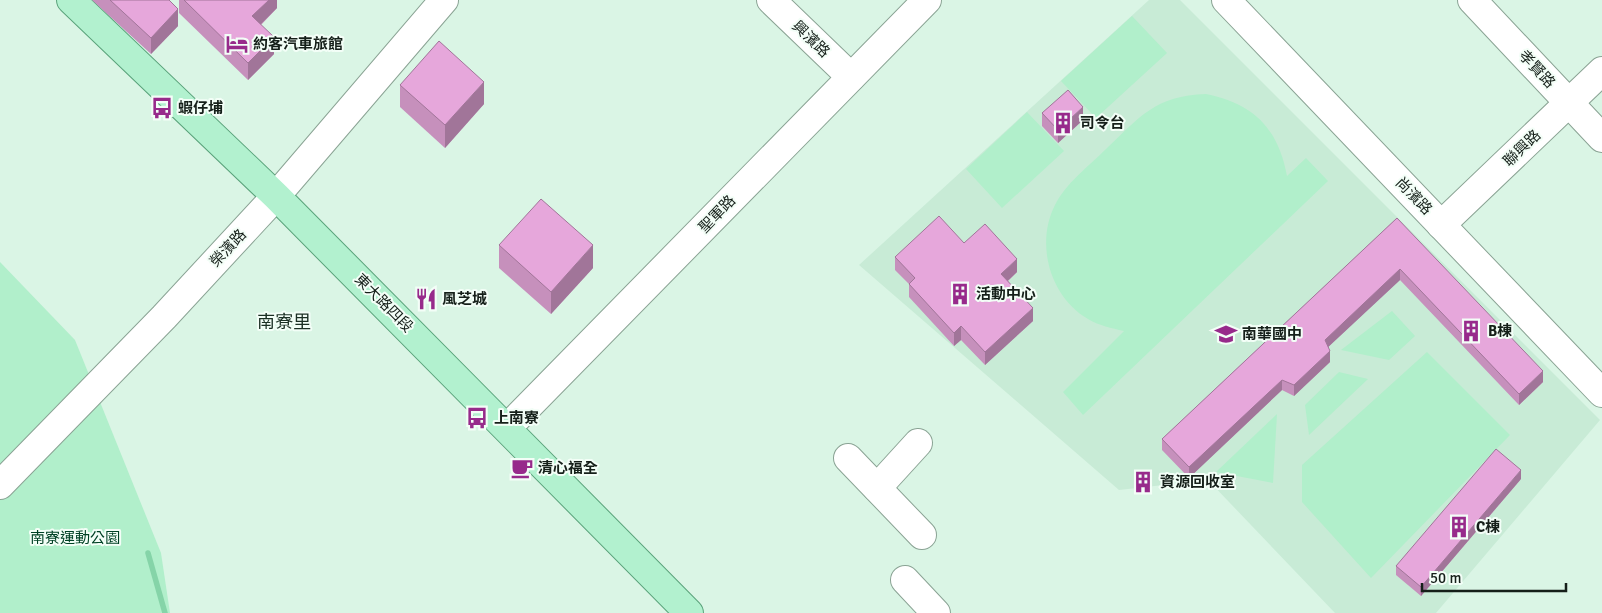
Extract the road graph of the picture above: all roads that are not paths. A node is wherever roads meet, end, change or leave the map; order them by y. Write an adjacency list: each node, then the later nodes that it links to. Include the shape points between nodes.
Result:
1 (72, 0): 11 (main road, 東大路四段)
2 (444, 0): 11 (street, 榮濱路)
3 (771, 0): 8 (street, 興濱路)
4 (926, 0): 8 (street, 聖軍路)
5 (1226, 0): 12 (street, 尚濱路)
6 (1472, 0): 9 (street, 孝賢路)
7 (1602, 71): 9 (street, 聯興路)
8 (851, 77): 14 (street, 聖軍路)
9 (1569, 103): 10 (street, 孝賢路); 12 (street, 聯興路)
10 (1602, 138)
11 (276, 196): 14 (main road, 東大路四段); 17 (street, 榮濱路, via 164,317)
12 (1441, 225): 13 (street, 尚濱路)
13 (1602, 393)
14 (507, 428): 21 (main road, 東大路四段)
15 (918, 443): 18 (street)
16 (848, 458): 18 (street)
17 (0, 485)
18 (877, 488): 19 (street)
19 (922, 535)
20 (905, 580): 22 (street)
21 (690, 613)
22 (936, 613)

